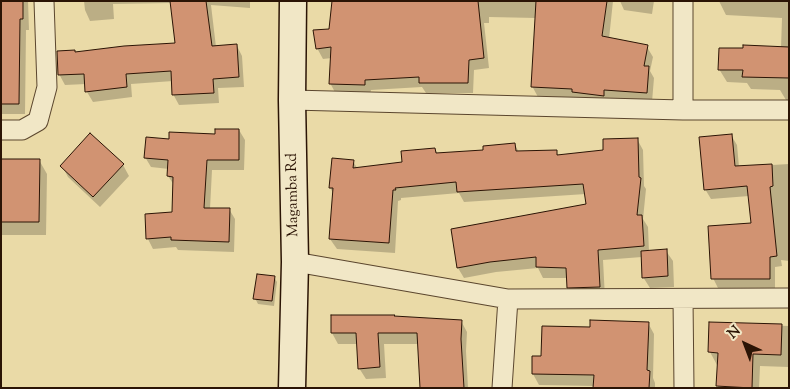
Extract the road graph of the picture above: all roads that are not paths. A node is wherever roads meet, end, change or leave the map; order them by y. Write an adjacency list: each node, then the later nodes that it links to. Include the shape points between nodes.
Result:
1 (44, 1): 7 (street, via 47,87 38,121 22,130)
2 (293, 1): 4 (street, Magamba Rd)
3 (683, 1): 5 (street)
4 (292, 100): 5 (street); 8 (street, Magamba Rd)
5 (683, 110): 6 (street)
6 (789, 110)
7 (1, 130)
8 (295, 262): 11 (street); 12 (street, Magamba Rd)
9 (683, 298): 10 (street); 11 (street); 14 (street)
10 (789, 298)
11 (508, 299): 13 (street)
12 (292, 388)
13 (502, 388)
14 (684, 388)

